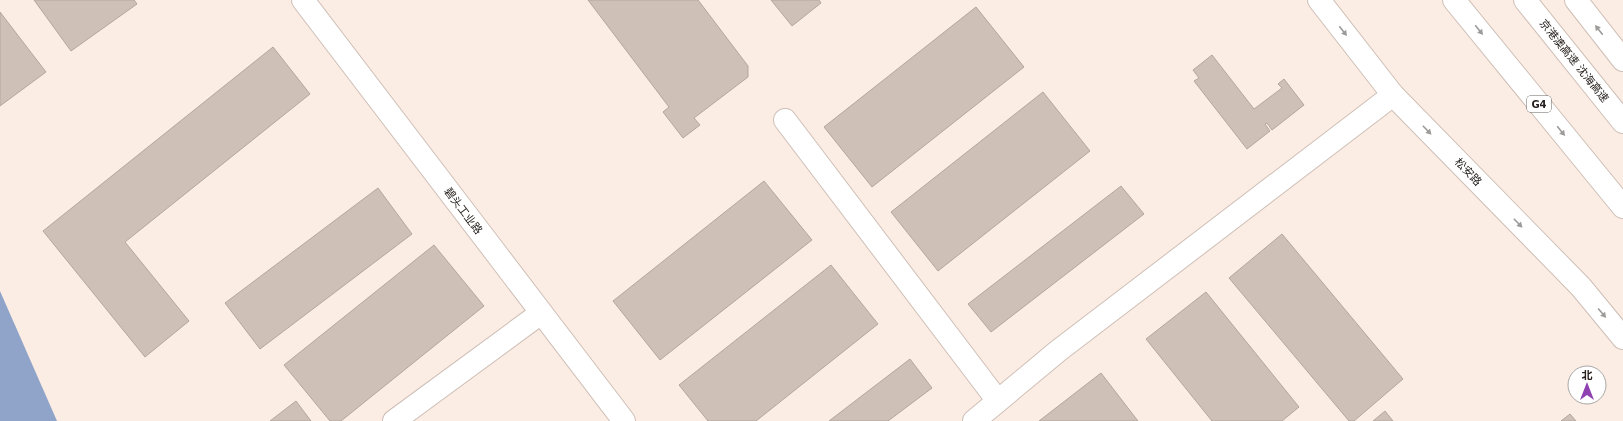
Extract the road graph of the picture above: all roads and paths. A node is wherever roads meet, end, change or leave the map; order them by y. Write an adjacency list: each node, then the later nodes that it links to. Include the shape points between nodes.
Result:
1 (303, 0): 11 (main road, 碧头工业路)
2 (1319, 0): 7 (main road, 松安路, one-way to 7)
3 (1454, 0): 10 (main road, G4, one-way to 10)
4 (1525, 0): 9 (main road, 京港澳高速 沈海高速)
5 (1576, 0): 6 (main road, one-way to 5)
6 (1623, 60)
7 (1393, 95): 12 (main road, 松安路, one-way to 12, via 1581,288); 13 (main road, via 1058,351)
8 (785, 120): 13 (main road)
9 (1623, 122)
10 (1623, 207)
11 (541, 313): 14 (main road); 15 (main road, 碧头工业路)
12 (1623, 338)
13 (998, 401): 16 (main road)
14 (394, 421)
15 (624, 421)
16 (974, 421)

